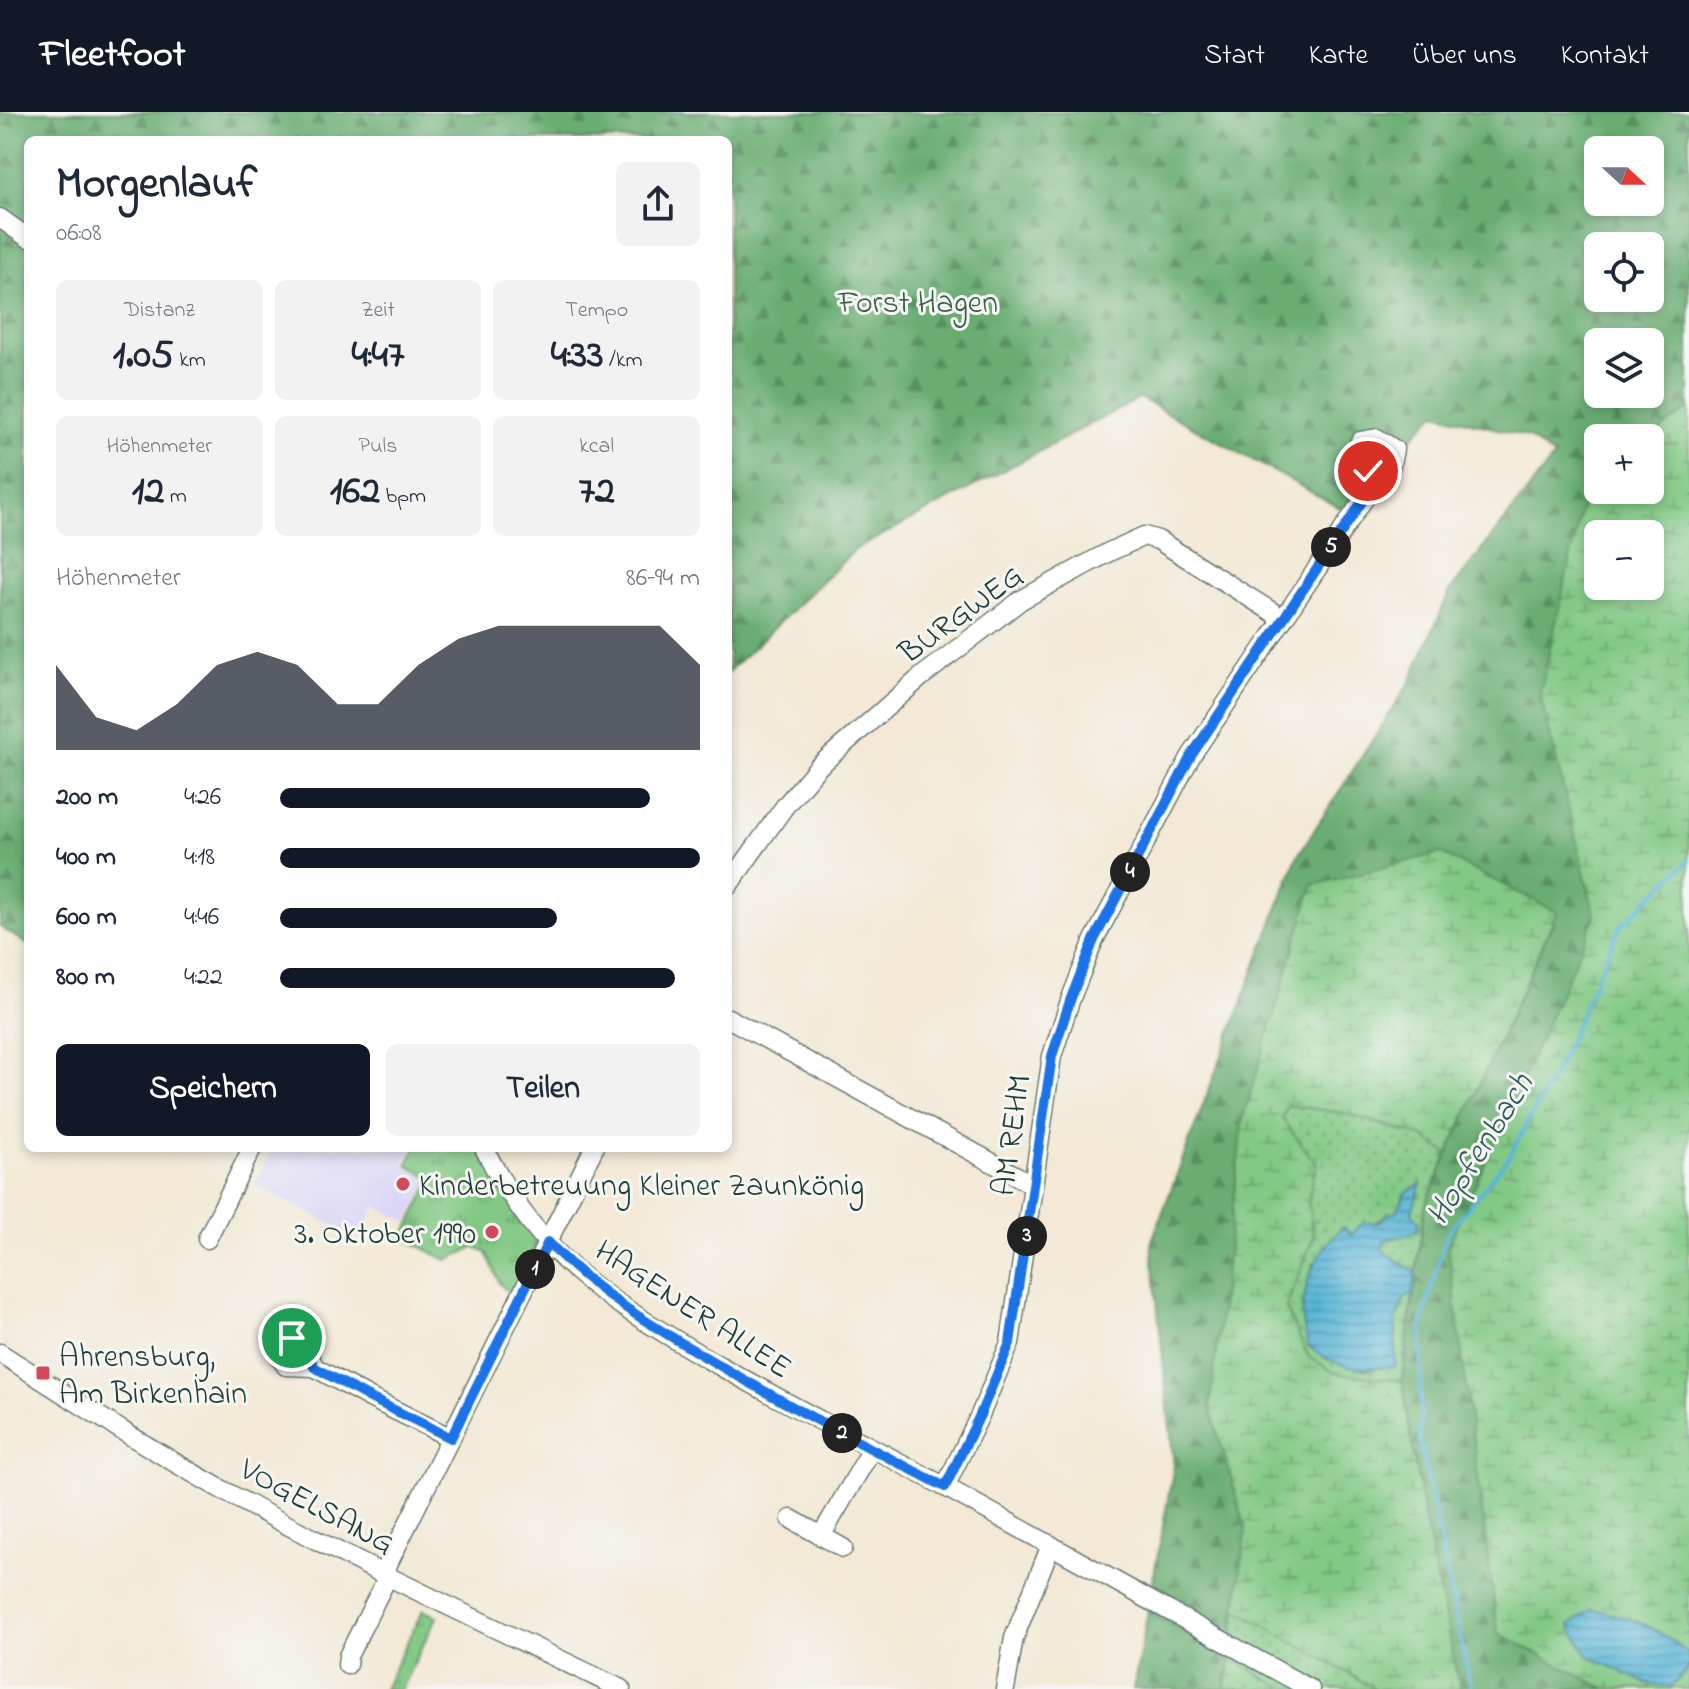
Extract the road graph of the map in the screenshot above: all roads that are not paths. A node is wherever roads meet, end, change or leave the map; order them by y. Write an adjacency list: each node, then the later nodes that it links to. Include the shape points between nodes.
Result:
1 (0, 218): 2 (street)
2 (24, 235)
3 (1376, 481): 4 (street, AM REHM)
4 (1282, 618): 5 (street, BURGWEG, via 1158,540 1144,536 1109,552 1021,600 921,677 818,767); 10 (street, AM REHM, via 1191,756 1094,940 1052,1056)
5 (732, 880)
6 (732, 1020): 10 (street)
7 (250, 1152): 11 (street)
8 (486, 1152): 12 (street, HAGENER ALLEE)
9 (592, 1152): 12 (street)
10 (1033, 1185): 17 (street, AM REHM, via 1010,1343)
11 (207, 1239)
12 (548, 1242): 15 (street); 16 (street, HAGENER ALLEE, via 618,1304)
13 (0, 1353): 22 (street, VOGELSANG, via 179,1465)
14 (314, 1367): 15 (street)
15 (451, 1438): 22 (street)
16 (872, 1449): 17 (street, HAGENER ALLEE); 19 (street)
17 (945, 1487): 20 (street, HAGENER ALLEE)
18 (791, 1519): 19 (street)
19 (821, 1536): 21 (street)
20 (1051, 1545): 25 (street, via 1014,1638); 26 (street, HAGENER ALLEE)
21 (843, 1548)
22 (386, 1575): 23 (street); 24 (street, VOGELSANG)
23 (347, 1665)
24 (621, 1689)
25 (1005, 1689)
26 (1310, 1689)

